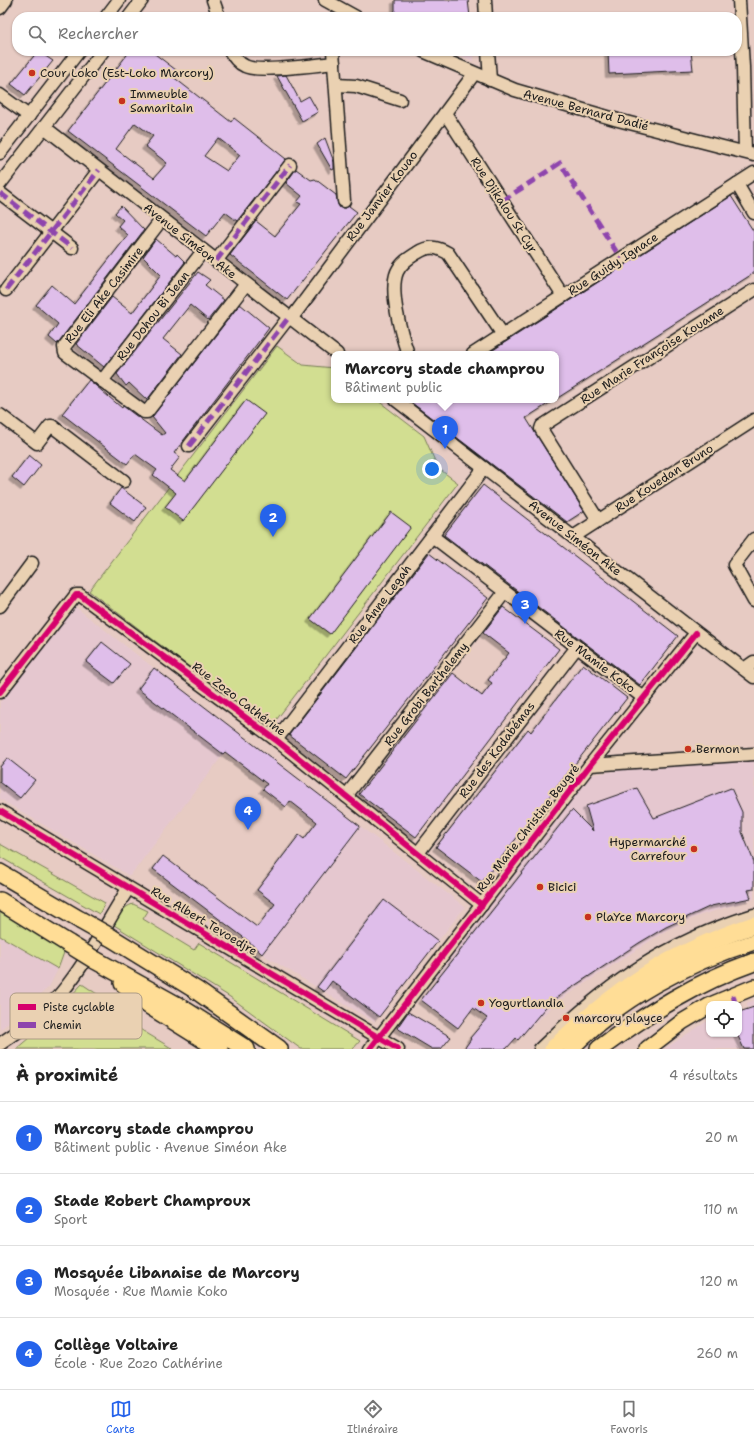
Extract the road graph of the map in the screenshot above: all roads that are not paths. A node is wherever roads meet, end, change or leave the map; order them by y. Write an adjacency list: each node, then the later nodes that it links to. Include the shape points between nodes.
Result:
1 (6, 0): 8 (street)
2 (119, 0): 9 (street)
3 (142, 0): 10 (street)
4 (213, 0): 11 (street)
5 (485, 0): 14 (street)
6 (738, 0): 15 (street)
7 (328, 2): 12 (street); 13 (street)
8 (0, 8)
9 (110, 12)
10 (133, 12)
11 (217, 12)
12 (330, 12)
13 (347, 12)
14 (486, 12)
15 (739, 12)
16 (742, 35): 23 (street)
17 (75, 56): 30 (street)
18 (99, 56): 31 (street)
19 (233, 56): 22 (street, via 246,67 279,69)
20 (434, 56): 24 (street, Avenue Bernard Dadié)
21 (488, 56): 25 (street)
22 (334, 57): 26 (street)
23 (748, 66): 33 (street)
24 (474, 74): 25 (street, Avenue Bernard Dadié); 29 (street, Rue Janvier Kouao)
25 (490, 80): 33 (street, Avenue Bernard Dadié, via 515,90 618,120)
26 (336, 85): 28 (street, via 356,86); 40 (street)
27 (0, 95): 30 (street)
28 (400, 100)
29 (445, 113): 50 (street, Rue Djikalou St Cyr); 51 (street, Rue Janvier Kouao)
30 (29, 116): 32 (street)
31 (44, 128): 35 (street, Avenue Siméon Ake); 37 (street)
32 (0, 153)
33 (749, 153)
34 (290, 165): 46 (street)
35 (99, 170): 42 (street, Avenue Siméon Ake); 43 (street)
36 (754, 173): 38 (street, Rue Guidy Ignace)
37 (0, 184)
38 (737, 184): 41 (street); 50 (street, Rue Guidy Ignace)
39 (0, 193): 43 (street)
40 (344, 201)
41 (754, 213)
42 (162, 219): 45 (street, Avenue Siméon Ake); 56 (street, Rue Eli Ake Casimire, via 64,347 65,353)
43 (51, 232): 44 (street); 48 (street)
44 (72, 248)
45 (203, 250): 46 (street, Avenue Siméon Ake); 56 (street, Rue Dohou Bi Jean)
46 (216, 261): 47 (street, Avenue Siméon Ake)
47 (246, 284): 51 (street, Avenue Siméon Ake); 56 (street, Rue Eli Ake Casimire, via 147,412)
48 (6, 290)
49 (754, 290): 63 (street, Rue Marie Françoise Kouame, via 542,426 541,429)
50 (563, 296): 52 (street, Rue Guidy Ignace)
51 (290, 318): 53 (street, Avenue Siméon Ake); 60 (street, Rue Janvier Kouao)
52 (503, 335): 54 (street, via 448,253 436,246 423,249 406,260 397,272 394,288); 55 (street, Rue Guidy Ignace)
53 (333, 351)
54 (407, 351)
55 (478, 351)
56 (102, 381)
57 (402, 403): 61 (street, Avenue Siméon Ake)
58 (0, 415): 62 (street, via 37,443 52,426)
59 (754, 420): 63 (street, Rue Kouedan Bruno)
60 (189, 446)
61 (484, 468): 64 (street, Rue Anne Legah); 65 (street, Avenue Siméon Ake)
62 (124, 481)
63 (598, 520): 65 (street, Rue Kouedan Bruno)
64 (432, 536): 68 (street, Rue Mamie Koko); 77 (street, Rue Anne Legah)
65 (573, 537): 71 (street, Avenue Siméon Ake)
66 (754, 539): 69 (street, via 734,565)
67 (32, 563): 70 (street)
68 (505, 592): 72 (street, Rue Mamie Koko); 80 (street, Rue Grobi Barthelemy)
69 (754, 601)
70 (0, 606)
71 (696, 633): 73 (street, Avenue Siméon Ake); 76 (street, Rue Marie Christine Beugré)
72 (576, 647): 76 (street, Rue Mamie Koko); 82 (street, Rue des Kodabémas)
73 (749, 665): 74 (street, Avenue Siméon Ake)
74 (754, 677)
75 (0, 692): 77 (street, Rue Zozo Cathérine, via 78,594)
76 (644, 698): 79 (street, Rue Marie Christine Beugré)
77 (276, 740): 80 (street, Rue Zozo Cathérine)
78 (754, 754): 79 (street)
79 (590, 765): 86 (street, Rue Marie Christine Beugré)
80 (346, 796): 82 (street, Rue Zozo Cathérine)
81 (0, 811): 84 (street, Rue Albert Tevoedjre)
82 (418, 853): 86 (street, Rue Zozo Cathérine)
83 (0, 873): 104 (highway, bridge, via 196,990)
84 (128, 889): 93 (street); 99 (street, Rue Albert Tevoedjre)
85 (0, 901): 90 (highway, bridge)
86 (482, 905): 99 (street, Rue Marie Christine Beugré)
87 (754, 915): 107 (street, via 705,932 640,966 597,997)
88 (754, 925): 108 (highway, via 707,942 644,974 604,1003)
89 (754, 942): 109 (main road, via 707,959 648,989 597,1025)
90 (95, 960): 94 (highway); 102 (highway, via 178,1006)
91 (754, 962): 101 (highway, via 688,990 651,1012)
92 (754, 987): 96 (main road)
93 (61, 993)
94 (134, 993)
95 (142, 1000): 103 (highway)
96 (720, 1001)
97 (706, 1008): 110 (main road, via 682,1022)
98 (10, 1037): 100 (street)
99 (380, 1037): 105 (street, Rue Marie Christine Beugré); 106 (street, Rue Albert Tevoedjre)
100 (0, 1044)
101 (605, 1046)
102 (243, 1047)
103 (219, 1049)
104 (279, 1049)
105 (370, 1049)
106 (398, 1049)
107 (540, 1049)
108 (553, 1049)
109 (571, 1049)
110 (647, 1049)

